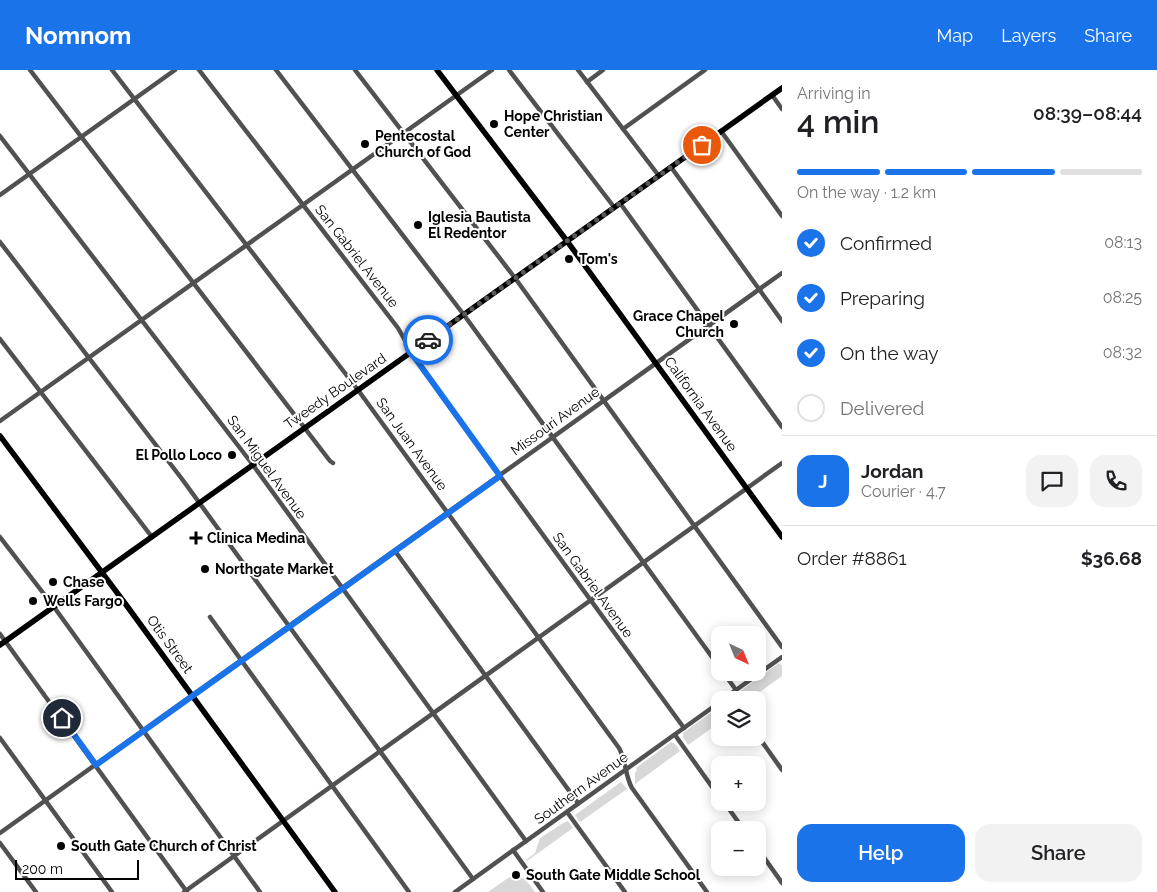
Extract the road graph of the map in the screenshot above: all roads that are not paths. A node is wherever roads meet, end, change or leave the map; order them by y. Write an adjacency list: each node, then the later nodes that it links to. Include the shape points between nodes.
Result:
1 (30, 70): 23 (street)
2 (112, 70): 17 (street, San Juan Avenue)
3 (175, 70): 17 (street)
4 (199, 70): 29 (street, San Gabriel Avenue)
5 (276, 70): 25 (street)
6 (355, 70): 21 (street)
7 (437, 70): 16 (main road, California Avenue)
8 (492, 70): 16 (street)
9 (509, 70): 30 (street)
10 (578, 70): 13 (street)
11 (603, 70): 13 (street)
12 (705, 70): 19 (street)
13 (587, 82): 19 (street)
14 (782, 88): 15 (main road, Tweedy Boulevard)
15 (772, 95): 18 (street); 20 (main road, Tweedy Boulevard)
16 (456, 96): 21 (street); 32 (main road, California Avenue)
17 (135, 99): 23 (street); 34 (street, San Juan Avenue)
18 (782, 109)
19 (623, 129): 27 (street)
20 (721, 131): 24 (main road, Tweedy Boulevard); 31 (street)
21 (403, 133): 25 (street); 36 (street)
22 (0, 136): 26 (street, San Miguel Avenue)
23 (82, 136): 26 (street); 37 (street)
24 (671, 167): 27 (main road, Tweedy Boulevard); 38 (street)
25 (353, 170): 29 (street); 39 (street)
26 (30, 174): 28 (street); 40 (street, San Miguel Avenue)
27 (659, 176): 30 (main road, Tweedy Boulevard)
28 (0, 196)
29 (303, 205): 34 (street); 44 (street, San Gabriel Avenue, via 387,313)
30 (617, 205): 32 (main road, Tweedy Boulevard); 42 (street)
31 (782, 216)
32 (567, 240): 36 (main road, Tweedy Boulevard); 46 (main road, California Avenue)
33 (0, 242): 45 (street)
34 (247, 245): 37 (street); 47 (street, San Juan Avenue)
35 (782, 273): 38 (street, Missouri Avenue)
36 (515, 278): 39 (main road, Tweedy Boulevard); 49 (street)
37 (195, 282): 40 (street); 52 (street)
38 (758, 290): 41 (street); 42 (street, Missouri Avenue)
39 (464, 315): 44 (main road, Tweedy Boulevard); 54 (street)
40 (142, 320): 45 (street); 57 (street, San Miguel Avenue)
41 (782, 321)
42 (708, 326): 46 (street, Missouri Avenue); 51 (street)
43 (0, 339): 48 (street)
44 (412, 352): 47 (main road, Tweedy Boulevard); 58 (street, San Gabriel Avenue)
45 (89, 358): 48 (street); 60 (street)
46 (656, 363): 49 (street, Missouri Avenue); 59 (main road, California Avenue)
47 (358, 390): 52 (main road, Tweedy Boulevard); 61 (street, San Juan Avenue)
48 (41, 392): 50 (street); 64 (street)
49 (603, 400): 54 (street, Missouri Avenue); 62 (street)
50 (0, 421)
51 (782, 427)
52 (305, 428): 55 (street); 57 (main road, Tweedy Boulevard)
53 (0, 436): 68 (main road, Otis Street)
54 (552, 438): 58 (street, Missouri Avenue); 67 (street)
55 (333, 463)
56 (782, 463): 59 (street)
57 (252, 465): 60 (main road, Tweedy Boulevard); 69 (street, San Miguel Avenue)
58 (500, 476): 61 (street, Missouri Avenue); 70 (street, San Gabriel Avenue)
59 (747, 489): 62 (street); 65 (main road, California Avenue)
60 (200, 503): 64 (main road, Tweedy Boulevard); 73 (street)
61 (448, 512): 66 (street, Missouri Avenue); 75 (street, San Juan Avenue)
62 (694, 527): 67 (street); 78 (street)
63 (0, 537): 71 (street)
64 (152, 537): 68 (main road, Tweedy Boulevard)
65 (782, 537)
66 (395, 551): 69 (street, Missouri Avenue); 82 (street)
67 (643, 563): 70 (street); 79 (street)
68 (102, 572): 71 (main road, Tweedy Boulevard); 85 (main road, Otis Street)
69 (341, 589): 73 (street, Missouri Avenue); 87 (street, San Miguel Avenue)
70 (591, 601): 75 (street); 88 (street, San Gabriel Avenue)
71 (54, 607): 76 (main road, Tweedy Boulevard); 89 (street)
72 (210, 617): 81 (street)
73 (290, 626): 81 (street, Missouri Avenue); 93 (street)
74 (0, 634): 76 (street)
75 (539, 638): 82 (street); 95 (street, San Juan Avenue, via 619,748)
76 (6, 641): 77 (main road, Tweedy Boulevard); 94 (street)
77 (0, 645)
78 (782, 647)
79 (711, 656)
80 (782, 657): 84 (street, Southern Avenue)
81 (241, 660): 85 (street, Missouri Avenue); 97 (street)
82 (486, 676): 87 (street); 100 (street)
83 (730, 681): 84 (street)
84 (736, 690)
85 (192, 696): 89 (street, Missouri Avenue); 102 (main road, Otis Street)
86 (711, 708): 88 (street, Southern Avenue)
87 (434, 714): 93 (street); 104 (street, San Miguel Avenue)
88 (684, 728): 90 (street, Southern Avenue)
89 (143, 731): 94 (street, Missouri Avenue); 107 (street)
90 (674, 735): 95 (street, Southern Avenue); 98 (street)
91 (0, 738): 99 (street)
92 (765, 746): 96 (street)
93 (381, 752): 97 (street); 109 (street)
94 (96, 765): 99 (street, Missouri Avenue); 111 (street)
95 (625, 770): 100 (street, Southern Avenue); 120 (street, San Juan Avenue, via 642,803)
96 (782, 770)
97 (333, 786): 102 (street); 117 (street)
98 (711, 786)
99 (45, 800): 103 (street, Missouri Avenue); 114 (street)
100 (578, 804): 101 (street, Southern Avenue)
101 (567, 812): 104 (street, Southern Avenue); 119 (street)
102 (284, 822): 107 (street); 116 (main road, Otis Street)
103 (0, 833)
104 (526, 841): 106 (street, Southern Avenue)
105 (0, 842): 113 (street)
106 (513, 850): 109 (street, Southern Avenue); 118 (street)
107 (234, 857): 111 (street); 115 (street)
108 (766, 860): 110 (street)
109 (473, 879): 112 (street, Southern Avenue)
110 (782, 883)
111 (186, 891)
112 (458, 891)
113 (36, 892)
114 (112, 892)
115 (260, 892)
116 (335, 892)
117 (409, 892)
118 (543, 892)
119 (625, 892)
120 (707, 892)

